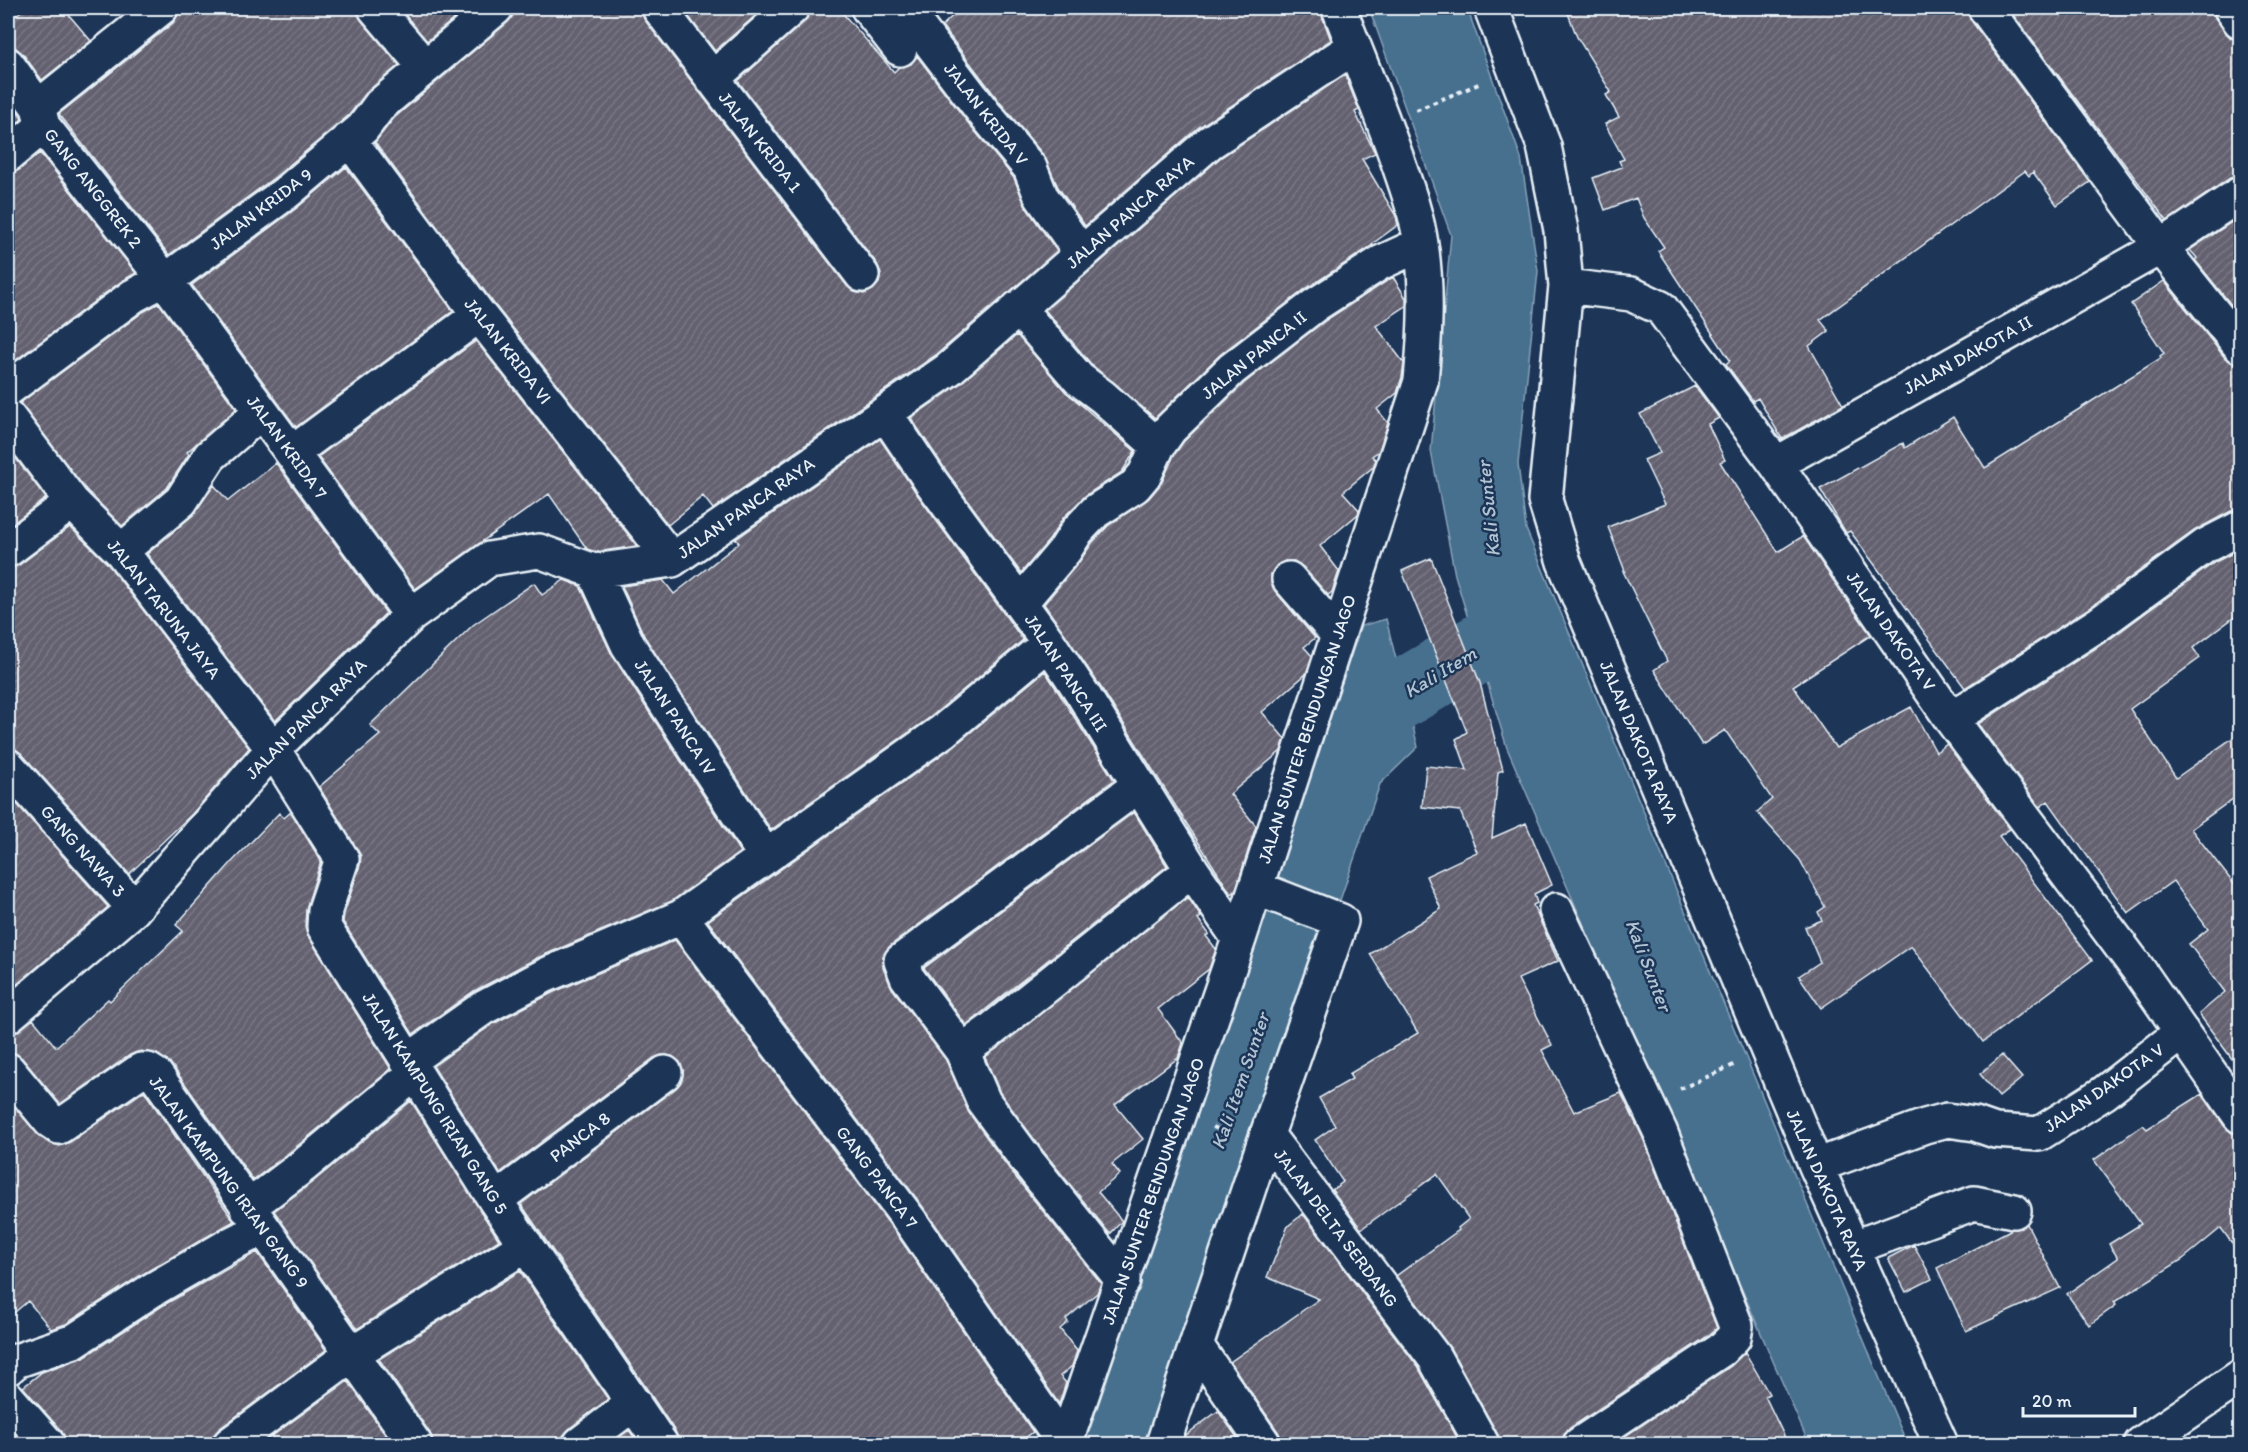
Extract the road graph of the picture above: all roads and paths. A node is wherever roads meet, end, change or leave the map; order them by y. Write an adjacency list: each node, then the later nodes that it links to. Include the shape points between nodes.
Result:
1 (161, 8): 20 (street)
2 (375, 8): 16 (street)
3 (496, 8): 16 (street, JALAN KRIDA 9)
4 (659, 8): 17 (street, JALAN KRIDA 1)
5 (792, 8): 17 (street)
6 (868, 8): 14 (street)
7 (904, 8): 26 (street, JALAN KRIDA V, via 1030,168 1041,196)
8 (1339, 8): 13 (street, JALAN SUNTER BENDUNGAN JAGO)
9 (1491, 8): 29 (street, JALAN DAKOTA RAYA, via 1544,146 1561,230)
10 (1985, 8): 25 (street)
11 (2231, 8): 12 (street)
12 (2241, 21)
13 (1354, 47): 24 (street, JALAN SUNTER BENDUNGAN JAGO, via 1388,133); 26 (street, JALAN PANCA RAYA, via 1209,143)
14 (900, 49)
15 (8, 65): 20 (street, GANG ANGGREK 2)
16 (425, 67): 21 (street, JALAN KRIDA 9, via 380,105)
17 (712, 79): 27 (street, JALAN KRIDA 1)
18 (1491, 79): 19 (path)
19 (1407, 113)
20 (41, 116): 22 (street); 28 (street, GANG ANGGREK 2)
21 (349, 139): 28 (street, JALAN KRIDA 9, via 287,192); 31 (street, JALAN KRIDA VI)
22 (8, 155)
23 (2241, 194): 25 (street, JALAN DAKOTA II)
24 (1421, 244): 36 (street, JALAN PANCA II, via 1380,262 1315,305 1225,375); 48 (street, JALAN SUNTER BENDUNGAN JAGO, via 1425,280 1421,381)
25 (2161, 247): 32 (street); 38 (street, JALAN DAKOTA II)
26 (1082, 254): 30 (street, JALAN PANCA RAYA)
27 (862, 275)
28 (164, 279): 33 (street, JALAN KRIDA 9, via 133,296); 34 (street, JALAN KRIDA 7)
29 (1566, 286): 38 (street, JALAN DAKOTA V, via 1631,294 1661,308); 72 (street, JALAN DAKOTA RAYA, via 1545,500 1564,562)
30 (1018, 308): 35 (street, JALAN PANCA RAYA, via 949,369); 36 (street, via 1079,379)
31 (479, 315): 37 (street); 43 (street, JALAN KRIDA VI)
32 (2241, 346)
33 (9, 397): 39 (street, JALAN TARUNA JAYA)
34 (261, 412): 37 (street, JALAN KRIDA 7); 42 (street, via 210,456 181,501)
35 (885, 413): 43 (street, JALAN PANCA RAYA); 46 (street, JALAN PANCA III)
36 (1158, 446): 46 (street, JALAN PANCA II, via 1135,486 1096,511)
37 (292, 453): 47 (street, JALAN KRIDA 7)
38 (1776, 464): 50 (street, JALAN DAKOTA V)
39 (72, 502): 41 (street); 42 (street, JALAN TARUNA JAYA)
40 (2241, 528): 50 (street, via 2205,546 2100,623)
41 (8, 550)
42 (121, 551): 51 (street, JALAN TARUNA JAYA)
43 (672, 560): 44 (street, JALAN PANCA RAYA)
44 (594, 572): 47 (street, JALAN PANCA RAYA, via 539,551 489,559); 54 (street, JALAN PANCA IV, via 628,645)
45 (1289, 579): 48 (street)
46 (1020, 603): 49 (street, JALAN PANCA III)
47 (411, 615): 51 (street, JALAN PANCA RAYA)
48 (1337, 634): 56 (street, JALAN SUNTER BENDUNGAN JAGO)
49 (1048, 644): 53 (street, JALAN PANCA III); 54 (street, via 943,731)
50 (1951, 719): 62 (street, JALAN DAKOTA V)
51 (273, 749): 57 (street, JALAN PANCA RAYA); 65 (street, JALAN KAMPUNG IRIAN GANG 5, via 342,858 324,910 324,927)
52 (8, 766): 57 (street, GANG NAWA 3)
53 (1138, 786): 55 (street, JALAN PANCA III); 63 (street, via 901,962 907,977)
54 (766, 856): 59 (street)
55 (1191, 870): 60 (street, JALAN PANCA III); 63 (street)
56 (1259, 890): 60 (street, JALAN SUNTER BENDUNGAN JAGO); 71 (street, via 1341,921)
57 (133, 910): 61 (street, JALAN PANCA RAYA)
58 (1556, 910): 94 (street, via 1660,1131 1736,1326 1734,1337 1721,1350)
59 (681, 917): 65 (street, via 546,975 483,1008); 90 (street, GANG PANCA 7, via 911,1222)
60 (1239, 939): 78 (street, JALAN SUNTER BENDUNGAN JAGO)
61 (8, 1016)
62 (2182, 1032): 69 (street, JALAN DAKOTA V); 72 (street, JALAN DAKOTA V, via 2104,1093 2039,1134 1995,1131 1947,1120)
63 (962, 1051): 78 (street, via 984,1102)
64 (1743, 1061): 68 (path)
65 (412, 1067): 73 (street, JALAN KAMPUNG IRIAN GANG 5); 75 (street, via 303,1166)
66 (8, 1070): 75 (street, JALAN KAMPUNG IRIAN GANG 9, via 50,1121 59,1126 141,1070 148,1070 156,1075)
67 (665, 1073): 73 (street, PANCA 8)
68 (1677, 1090)
69 (2241, 1116)
70 (1208, 1125): 71 (path)
71 (1253, 1136): 79 (street, JALAN DELTA SERDANG); 93 (street, JALAN DELTA SERDANG, via 1434,1357)
72 (1816, 1166): 77 (street, JALAN DAKOTA RAYA)
73 (495, 1200): 76 (street, JALAN KAMPUNG IRIAN GANG 5)
74 (2014, 1211): 77 (street, via 1974,1203)
75 (255, 1218): 80 (street, JALAN KAMPUNG IRIAN GANG 9); 81 (street, via 222,1249 74,1341 16,1361)
76 (526, 1245): 80 (street); 84 (street, JALAN KAMPUNG IRIAN GANG 5)
77 (1852, 1248): 95 (street, JALAN DAKOTA RAYA)
78 (1123, 1281): 90 (street, JALAN SUNTER BENDUNGAN JAGO)
79 (1196, 1345): 91 (street, JALAN DELTA SERDANG); 92 (street)
80 (352, 1354): 86 (street); 87 (street, JALAN KAMPUNG IRIAN GANG 9)
81 (8, 1368)
82 (2241, 1377): 96 (street)
83 (8, 1398): 85 (street)
84 (634, 1403): 88 (street); 89 (street, JALAN KAMPUNG IRIAN GANG 5)
85 (39, 1442)
86 (230, 1444)
87 (415, 1444)
88 (580, 1444)
89 (661, 1444)
90 (1065, 1444)
91 (1163, 1444)
92 (1264, 1444)
93 (1482, 1444)
94 (1580, 1444)
95 (1941, 1444)
96 (2141, 1444)

